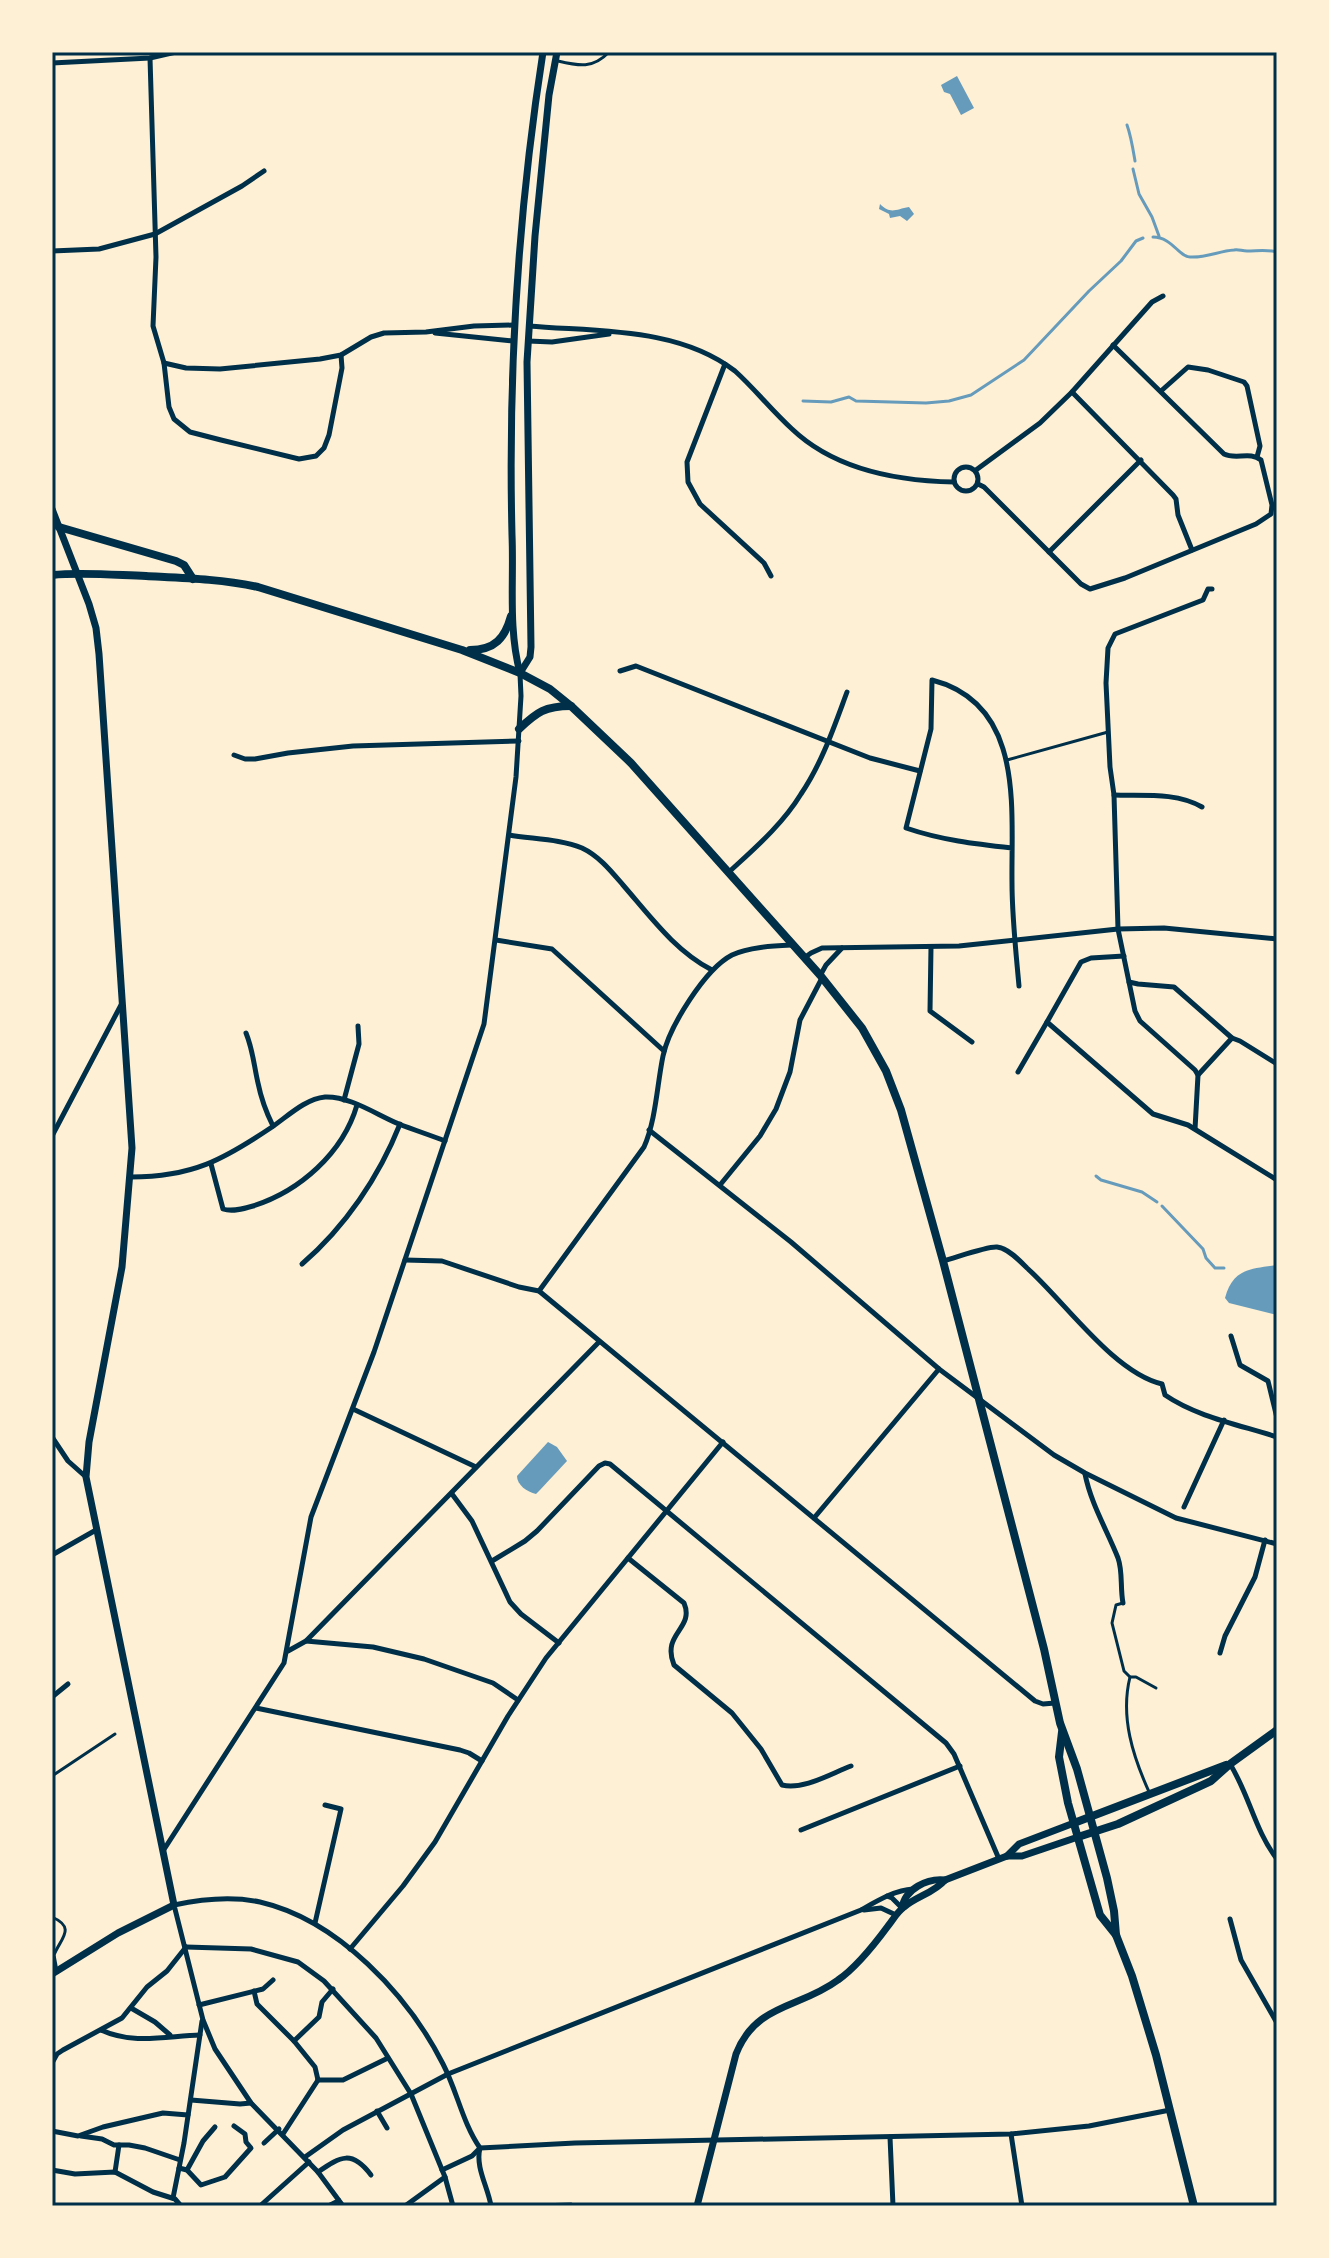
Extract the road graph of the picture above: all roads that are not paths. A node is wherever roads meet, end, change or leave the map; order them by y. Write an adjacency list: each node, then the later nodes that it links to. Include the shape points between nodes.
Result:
1 (176, 52): 5 (street)
2 (609, 52): 4 (lane, via 588,66)
3 (540, 53): 4 (street); 11 (street)
4 (556, 56): 12 (street)
5 (150, 58): 6 (street); 8 (street)
6 (52, 63)
7 (264, 171): 8 (street)
8 (155, 234): 9 (street, via 99,249); 19 (street, via 153,326)
9 (52, 251)
10 (1163, 296): 17 (street)
11 (514, 325): 12 (street); 13 (street); 15 (street)
12 (529, 326): 14 (street); 16 (street)
13 (426, 332): 15 (street); 18 (street, via 376,335)
14 (622, 333): 16 (street); 20 (street, via 677,343)
15 (513, 341): 16 (street); 36 (street)
16 (528, 341): 39 (street, via 531,647)
17 (1113, 345): 21 (street); 22 (street)
18 (341, 355): 19 (street, via 220,369); 19 (street, via 327,442 316,456 305,459 186,430 169,407)
19 (164, 363)
20 (725, 364): 26 (street, via 791,429 828,455 863,470); 33 (street, via 687,462 687,477 700,504 764,563)
21 (1161, 391): 23 (street, via 1224,454); 23 (street, via 1188,367 1244,382 1260,446)
22 (1072, 392): 24 (street); 25 (street)
23 (1257, 457): 30 (street, via 1264,465 1271,514)
24 (1141, 460): 30 (street, via 1176,499); 31 (street)
25 (976, 470): 26 (street, via 962,467); 27 (street)
26 (954, 482): 27 (street, via 963,491)
27 (978, 484): 31 (street)
28 (52, 509): 29 (street)
29 (59, 527): 34 (main road, via 176,561); 67 (street, via 96,628)
30 (1192, 550): 31 (street, via 1090,589)
31 (1049, 552)
32 (52, 575): 34 (main road)
33 (771, 576)
34 (193, 579): 37 (main road, via 258,587)
35 (1212, 589): 43 (street, via 1203,600 1114,636 1108,648)
36 (511, 616): 37 (main road, via 499,641 480,650); 39 (street)
37 (462, 650): 39 (main road)
38 (620, 671): 45 (street, via 636,666)
39 (520, 673): 41 (main road); 42 (street)
40 (847, 692): 45 (street)
41 (571, 706): 42 (main road, via 539,711); 53 (main road, via 631,763)
42 (519, 729): 44 (street)
43 (1108, 732): 47 (lane); 49 (street)
44 (519, 741): 46 (street, via 353,746 255,759); 51 (street)
45 (828, 741): 48 (street); 53 (street, via 790,811)
46 (234, 755)
47 (1007, 760): 48 (street, via 982,709 960,691 932,680 931,729); 52 (street)
48 (920, 771): 52 (street, via 906,828 957,842)
49 (1114, 795): 50 (street, via 1167,796); 54 (street)
50 (1202, 807)
51 (509, 835): 56 (street); 63 (street, via 571,844 594,855 668,936)
52 (1012, 848): 57 (street)
53 (729, 872): 58 (main road)
54 (1118, 929): 55 (street); 57 (street); 61 (street)
55 (1277, 939)
56 (496, 940): 73 (street, via 552,949); 84 (street, via 484,1024)
57 (1015, 940): 59 (street); 66 (street)
58 (793, 945): 62 (main road); 63 (street, via 740,952)
59 (931, 947): 60 (street); 72 (street, via 930,1011)
60 (842, 948): 62 (street, via 822,948); 64 (street)
61 (1124, 956): 65 (street); 68 (street, via 1081,962)
62 (804, 958): 64 (main road)
63 (712, 970): 73 (street)
64 (821, 977): 88 (street, via 800,1020 776,1109); 90 (main road, via 862,1028 886,1071)
65 (1129, 982): 71 (street, via 1174,987); 76 (street, via 1138,1019)
66 (1019, 986)
67 (123, 1000): 83 (street); 86 (street)
68 (1047, 1022): 75 (street); 81 (street, via 1153,1114)
69 (358, 1026): 77 (street, via 359,1044)
70 (246, 1033): 80 (street)
71 (1232, 1038): 74 (street); 76 (street)
72 (972, 1042)
73 (664, 1051): 82 (street)
74 (1277, 1064)
75 (1018, 1072)
76 (1198, 1075): 81 (street)
77 (344, 1100): 78 (street); 80 (street, via 315,1099)
78 (357, 1105): 79 (street); 85 (street, via 347,1130 321,1163 267,1201 223,1209)
79 (400, 1124): 84 (street); 91 (street, via 360,1198)
80 (273, 1126): 85 (street)
81 (1195, 1129): 87 (street)
82 (649, 1130): 88 (street); 92 (street, via 644,1147)
83 (52, 1136)
84 (445, 1141): 89 (street)
85 (211, 1164): 86 (street, via 156,1177)
86 (131, 1177): 105 (street, via 122,1267)
87 (1277, 1180)
88 (720, 1185): 95 (street)
89 (405, 1260): 92 (street, via 442,1261); 97 (street)
90 (943, 1261): 96 (main road); 99 (street, via 1004,1249 1112,1356 1162,1384 1165,1395 1175,1402)
91 (302, 1264)
92 (539, 1291): 94 (street)
93 (1231, 1336): 98 (street, via 1240,1365 1268,1381)
94 (599, 1342): 102 (street); 103 (street)
95 (939, 1369): 96 (street); 109 (street)
96 (978, 1398): 104 (street); 126 (main road)
97 (353, 1409): 103 (street); 119 (street, via 311,1517)
98 (1277, 1418)
99 (1224, 1420): 100 (street); 107 (street)
100 (1277, 1436)
101 (52, 1437): 105 (street)
102 (723, 1442): 108 (street); 109 (street)
103 (476, 1467): 106 (street)
104 (1085, 1473): 111 (street, via 1176,1518); 116 (street, via 1089,1495 1119,1561)
105 (86, 1477): 110 (street)
106 (451, 1493): 115 (street); 117 (street)
107 (1184, 1507)
108 (667, 1511): 114 (street); 115 (street, via 605,1463 537,1531); 134 (street, via 946,1743)
109 (814, 1518): 126 (street, via 1035,1701)
110 (97, 1529): 113 (street); 143 (street)
111 (1265, 1540): 112 (street); 120 (street, via 1255,1577)
112 (1277, 1544)
113 (52, 1555)
114 (628, 1558): 118 (street); 133 (street, via 684,1603 685,1620 671,1644 674,1665 732,1713 782,1785 793,1788)
115 (492, 1561): 118 (street, via 510,1602)
116 (1123, 1603): 121 (lane, via 1116,1605 1112,1623)
117 (306, 1641): 119 (street); 125 (street, via 373,1647 424,1659 493,1683)
118 (559, 1643): 125 (street)
119 (287, 1652): 127 (street)
120 (1220, 1653)
121 (1130, 1677): 123 (lane); 136 (lane, via 1129,1737)
122 (68, 1684): 124 (street)
123 (1156, 1688)
124 (52, 1697)
125 (518, 1700): 131 (street)
126 (1055, 1703): 129 (main road)
127 (256, 1708): 131 (street, via 460,1750); 143 (street)
128 (1277, 1730): 132 (main road)
129 (1062, 1732): 138 (main road); 139 (main road, via 1059,1757)
130 (115, 1734): 135 (lane)
131 (482, 1761): 157 (street, via 435,1842)
132 (1230, 1764): 136 (main road); 141 (main road, via 1211,1781); 145 (street)
133 (851, 1766)
134 (960, 1766): 140 (street); 144 (street)
135 (52, 1776)
136 (1150, 1794): 138 (main road)
137 (325, 1805): 154 (street, via 341,1809)
138 (1090, 1817): 139 (main road); 141 (main road)
139 (1074, 1823): 142 (main road); 144 (street, via 1019,1844)
140 (801, 1830)
141 (1094, 1832): 142 (main road); 155 (main road)
142 (1078, 1837): 144 (street); 155 (main road, via 1100,1915)
143 (162, 1852): 149 (street)
144 (1003, 1857): 146 (street)
145 (1277, 1859)
146 (945, 1880): 147 (street); 151 (street)
147 (914, 1889): 148 (street); 151 (street)
148 (887, 1896): 150 (street); 151 (street)
149 (174, 1905): 154 (street, via 246,1900); 156 (street); 158 (street)
150 (861, 1910): 151 (street); 172 (street)
151 (899, 1912): 190 (street, via 845,1975 750,2028 736,2054)
152 (52, 1917): 158 (lane, via 64,1926 66,1936 55,1951)
153 (1230, 1919): 165 (street, via 1241,1960)
154 (315, 1923): 157 (street)
155 (1116, 1935): 177 (main road)
156 (186, 1947): 160 (street, via 275,1955 304,1965); 162 (street); 163 (street)
157 (350, 1949): 172 (street, via 402,2002)
158 (54, 1972)
159 (273, 1980): 161 (street)
160 (333, 1989): 169 (street, via 322,2002 319,2017); 170 (street)
161 (254, 1991): 162 (street); 169 (street, via 257,2004)
162 (199, 2005): 164 (street)
163 (131, 2008): 166 (street); 167 (street)
164 (203, 2020): 168 (street); 176 (street, via 215,2049)
165 (1277, 2023)
166 (101, 2030): 167 (street, via 139,2039); 171 (street, via 57,2054)
167 (170, 2035): 168 (street)
168 (200, 2035): 175 (street)
169 (294, 2041): 173 (street, via 315,2067)
170 (388, 2058): 173 (street, via 343,2080); 174 (street)
171 (52, 2063)
172 (448, 2074): 174 (street); 193 (street)
173 (318, 2080): 185 (street)
174 (411, 2094): 178 (street); 199 (street)
175 (191, 2100): 176 (street); 179 (street)
176 (251, 2103): 185 (street)
177 (1170, 2110): 186 (street); 218 (main road)
178 (377, 2111): 183 (street); 194 (street)
179 (188, 2115): 181 (street); 195 (street)
180 (234, 2126): 192 (street)
181 (103, 2127): 187 (street); 189 (street)
182 (215, 2127): 198 (street)
183 (387, 2128)
184 (52, 2131): 187 (street)
185 (281, 2132): 192 (street, via 254,2151); 194 (street)
186 (1011, 2134): 188 (street); 217 (street)
187 (78, 2136): 189 (street)
188 (890, 2137): 190 (street); 216 (street)
189 (102, 2139): 191 (street)
190 (713, 2140): 193 (street); 215 (street)
191 (119, 2145): 195 (street); 200 (street)
192 (251, 2148): 198 (street, via 225,2177 201,2185)
193 (480, 2148): 199 (street); 214 (street, via 477,2159)
194 (307, 2159): 201 (street); 207 (street)
195 (180, 2160): 196 (street)
196 (179, 2168): 198 (street); 204 (street)
197 (52, 2170): 200 (street)
198 (187, 2170)
199 (442, 2170): 203 (street)
200 (115, 2172): 204 (street)
201 (318, 2172): 202 (street, via 337,2159 350,2158); 205 (street)
202 (371, 2175)
203 (445, 2177): 212 (street); 213 (street)
204 (173, 2198): 209 (street)
205 (341, 2203): 211 (street)
206 (572, 2203): 208 (lane)
207 (267, 2204): 210 (street)
208 (539, 2205)
209 (178, 2206)
210 (260, 2206)
211 (327, 2206)
212 (405, 2206)
213 (453, 2206)
214 (491, 2206)
215 (697, 2206)
216 (893, 2206)
217 (1022, 2206)
218 (1194, 2206)

